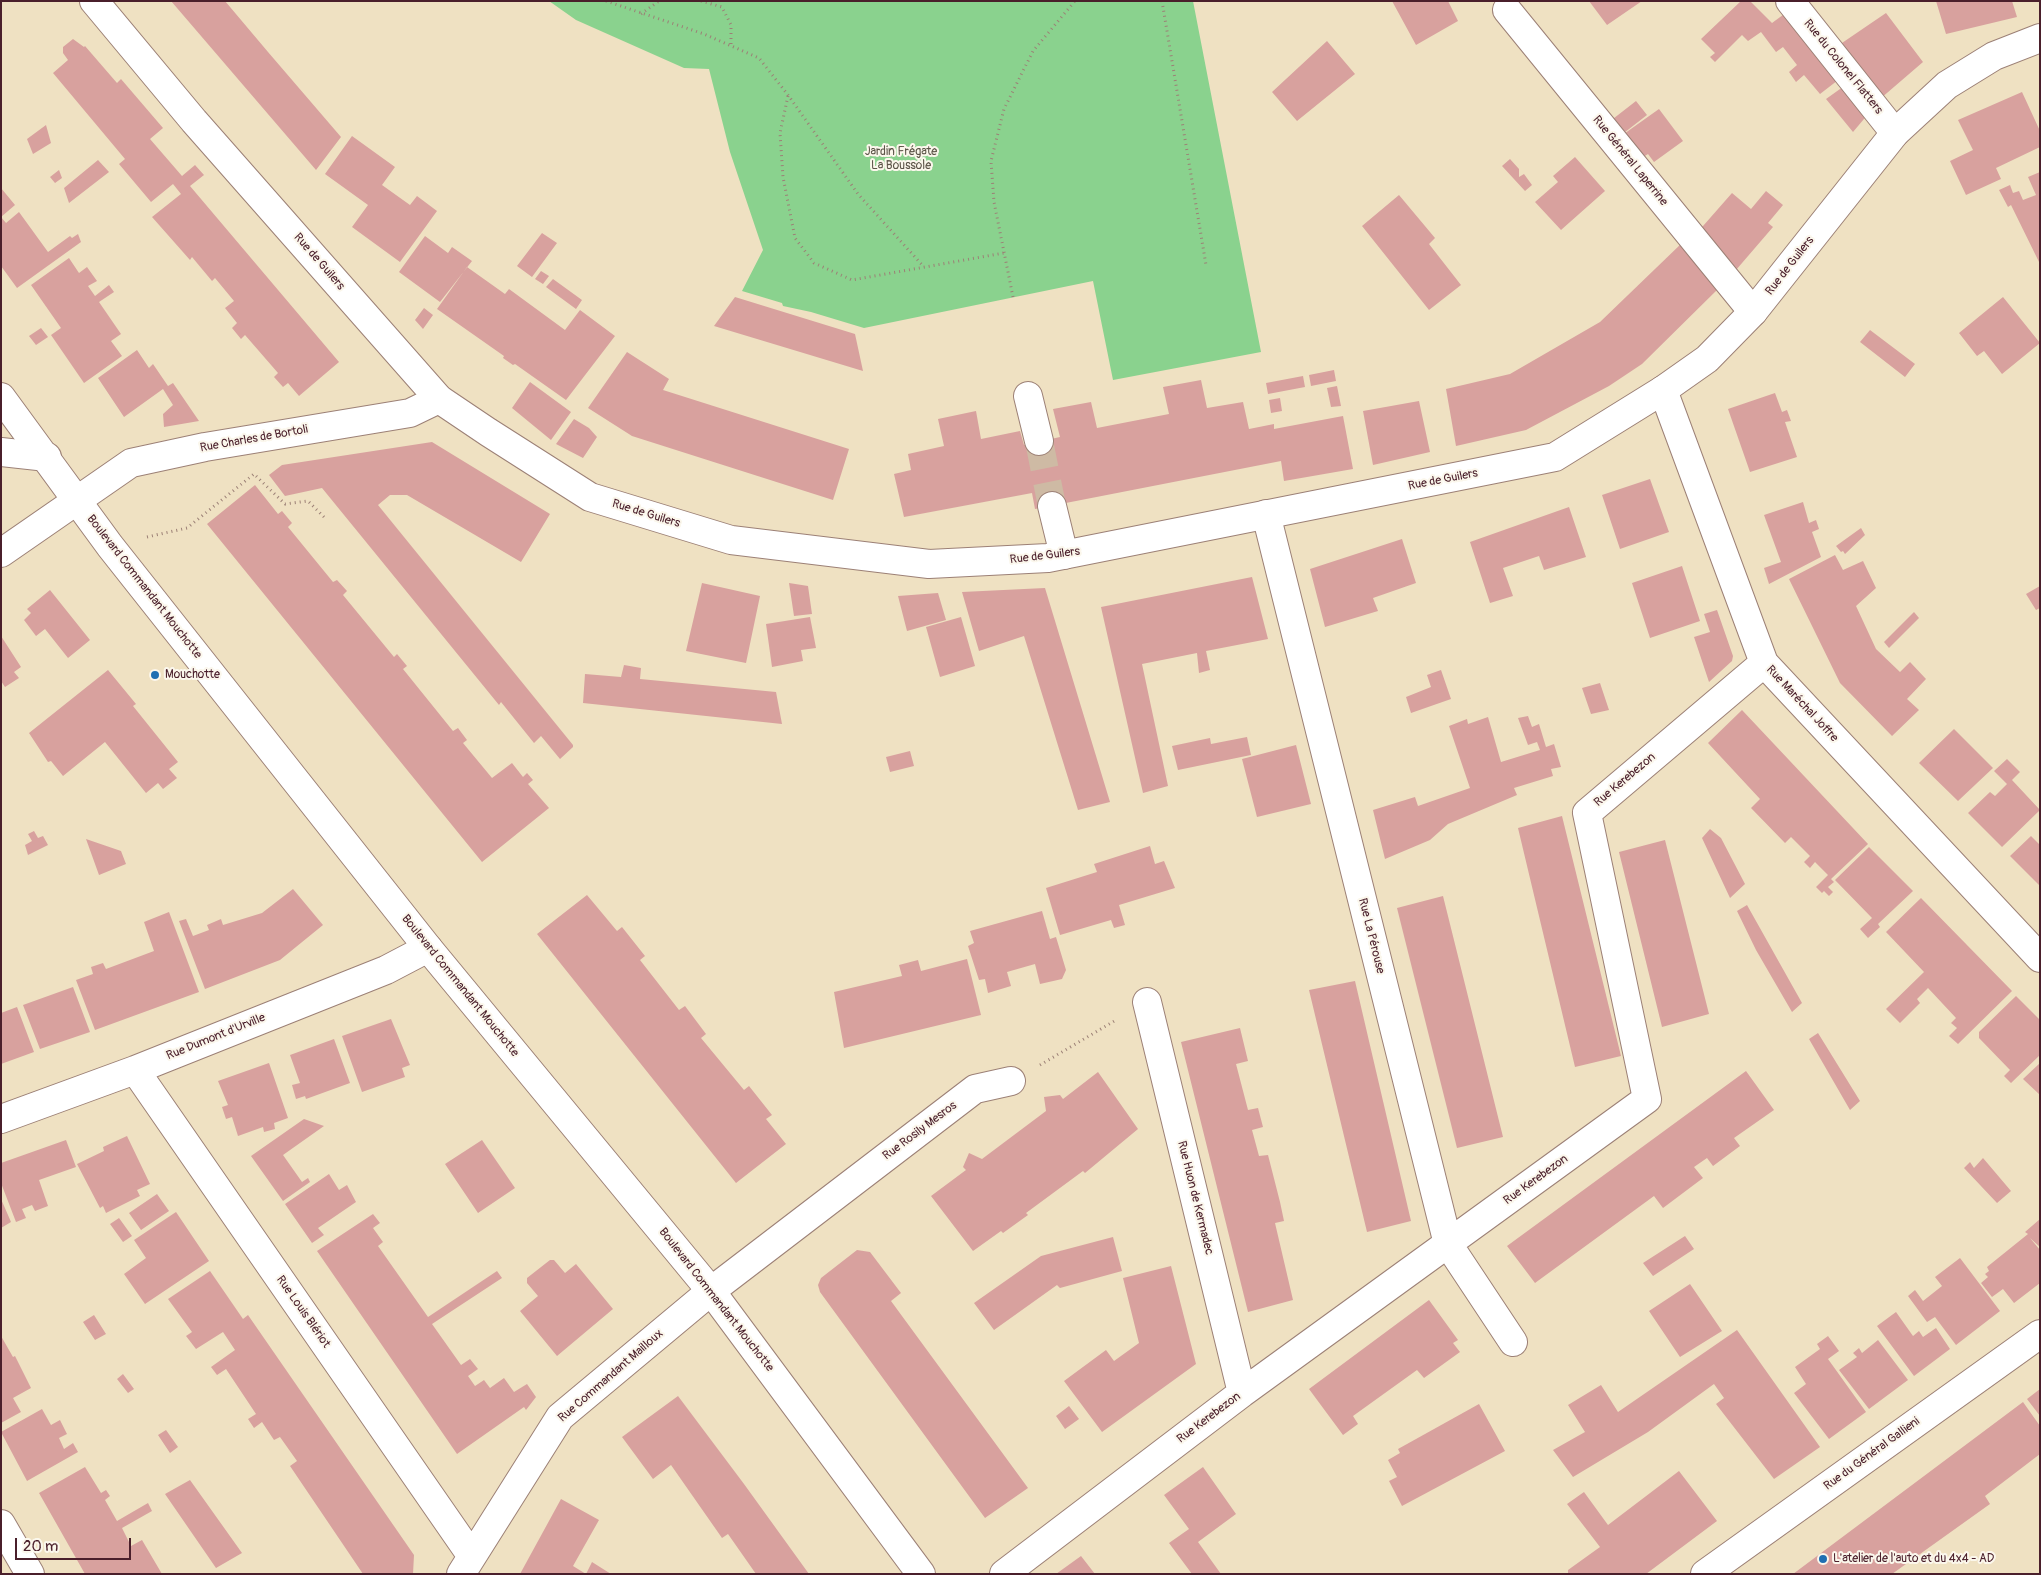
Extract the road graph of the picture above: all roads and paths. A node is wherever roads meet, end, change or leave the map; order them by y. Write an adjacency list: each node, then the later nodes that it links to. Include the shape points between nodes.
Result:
1 (94, 1): 22 (street, Rue de Guilers, via 194,121)
2 (606, 1): 9 (path)
3 (659, 1): 9 (path)
4 (701, 1): 11 (path, via 722,7 730,25)
5 (1075, 1): 14 (path, via 1033,51 1004,109 991,161 994,202)
6 (1162, 1): 15 (path)
7 (1790, 1): 13 (street, Rue du Colonel Flatters)
8 (1506, 10): 18 (street, Rue Général Laperrine)
9 (640, 14): 11 (path)
10 (2040, 38): 13 (street, Rue de Guilers, via 1994,56 1948,84)
11 (731, 46): 12 (path, via 759,58)
12 (788, 95): 16 (path, via 858,194); 16 (path, via 780,133 783,177 795,238 814,263 852,280)
13 (1895, 133): 18 (street, Rue de Guilers)
14 (1004, 253): 16 (path); 17 (path)
15 (1206, 265)
16 (924, 267)
17 (1012, 297)
18 (1753, 312): 19 (street, Rue de Guilers, via 1707,359)
19 (1663, 390): 28 (street, Rue de Guilers, via 1555,457); 33 (street, Rue Maréchal Joffre)
20 (1028, 396): 23 (street)
21 (1, 397): 25 (street, Boulevard Commandant Mouchotte)
22 (439, 399): 26 (street, Rue Charles de Bortoli, via 410,413 205,447 131,463); 32 (street, Rue de Guilers, via 590,496 731,540 929,564 1032,560)
23 (1039, 441)
24 (1, 452): 25 (street)
25 (47, 457): 26 (street, Boulevard Commandant Mouchotte)
26 (77, 500): 30 (street, Boulevard Commandant Mouchotte); 31 (street, Rue Charles de Bortoli)
27 (1052, 506): 32 (street)
28 (1266, 514): 32 (street, Rue de Guilers); 40 (street, Rue La Pérouse)
29 (325, 518): 30 (path, via 308,501 285,504 254,474 187,528)
30 (110, 546): 34 (street, Boulevard Commandant Mouchotte)
31 (1, 553)
32 (1064, 555)
33 (1764, 663): 35 (street, Rue Maréchal Joffre); 40 (street, Rue Kerebezon, via 1587,813 1647,1099)
34 (428, 948): 37 (street, Rue Dumont d'Urville, via 386,970); 41 (street, Boulevard Commandant Mouchotte)
35 (2040, 958)
36 (1147, 1002): 38 (path); 44 (street, Rue Huon de Kermadec)
37 (135, 1070): 39 (street, Rue Dumont d'Urville); 46 (street, Rue Louis Blériot)
38 (1011, 1081): 41 (street, Rue Rosily Mesros, via 975,1089)
39 (1, 1119)
40 (1448, 1244): 43 (street, Rue La Pérouse); 44 (street, Rue Kerebezon)
41 (711, 1290): 46 (street, Rue Commandant Mailloux, via 560,1417); 48 (street, Boulevard Commandant Mouchotte)
42 (2040, 1334): 50 (street, Rue du Général Gallieni)
43 (1513, 1342)
44 (1242, 1393): 49 (street, Rue Kerebezon)
45 (1, 1524): 47 (street)
46 (466, 1564)
47 (30, 1574)
48 (921, 1574)
49 (1004, 1574)
50 (1705, 1574)

